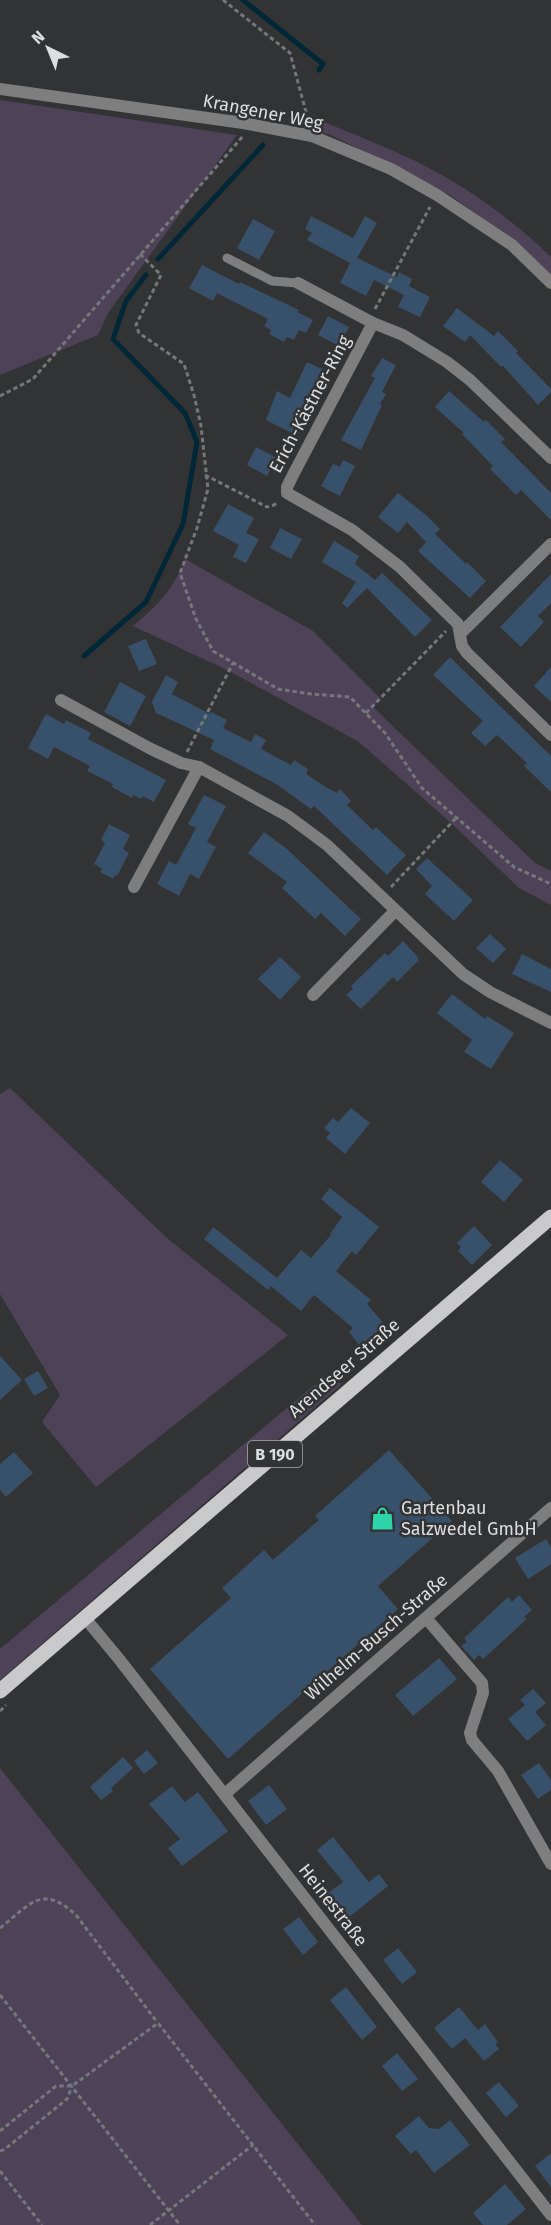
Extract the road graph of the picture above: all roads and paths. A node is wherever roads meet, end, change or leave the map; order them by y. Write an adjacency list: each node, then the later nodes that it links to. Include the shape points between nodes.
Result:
1 (223, 0): 4 (path, via 290,53)
2 (0, 88): 3 (street, Krangener Weg)
3 (253, 125): 4 (street, Krangener Weg); 6 (path)
4 (312, 136): 5 (street, Krangener Weg)
5 (437, 195): 9 (street, Krangener Weg, via 512,244); 10 (path, via 373,313)
6 (140, 254): 11 (path, via 33,379); 13 (path, via 161,275 137,329 184,364 201,426)
7 (227, 258): 8 (lane, Erich-Kästner-Ring, via 272,281)
8 (298, 283): 10 (street, Erich-Kästner-Ring)
9 (551, 283)
10 (373, 323): 12 (street, Erich-Kästner-Ring, via 403,335 447,362); 14 (street, Erich-Kästner-Ring, via 294,473)
11 (0, 396)
12 (551, 458)
13 (205, 475): 14 (path, via 267,507); 17 (path, via 208,489 180,573 196,619 213,651)
14 (287, 494): 16 (street, Erich-Kästner-Ring, via 367,540 400,567)
15 (551, 544): 16 (street, via 472,624)
16 (458, 627): 19 (path); 20 (street, Erich-Kästner-Ring, via 466,653)
17 (233, 663): 19 (path, via 278,688 350,696); 21 (path)
18 (61, 700): 21 (street)
19 (366, 713): 23 (path, via 385,733 422,788)
20 (551, 735)
21 (181, 763): 22 (street)
22 (199, 767): 25 (street); 26 (street, via 288,816 327,845)
23 (457, 817): 24 (path, via 514,867); 26 (path)
24 (551, 884)
25 (134, 887)
26 (382, 897): 27 (street)
27 (395, 911): 28 (street); 29 (street, via 463,974)
28 (313, 995)
29 (551, 1023)
30 (551, 1217): 32 (main road, Arendseer Straße / B 190)
31 (550, 1511): 33 (street, Wilhelm-Busch-Straße)
32 (85, 1618): 34 (main road, Arendseer Straße / B 190); 35 (street, Heinestraße)
33 (426, 1618): 35 (street, Wilhelm-Busch-Straße); 36 (street, via 482,1683 483,1693 470,1733 472,1740 498,1771)
34 (0, 1691)
35 (225, 1794): 46 (street, Heinestraße)
36 (551, 1864)
37 (0, 1928): 39 (path, via 34,1901 52,1898 63,1903)
38 (0, 1995): 40 (path)
39 (158, 2022): 40 (path); 42 (path)
40 (72, 2086): 41 (path, via 56,2086); 43 (path, via 67,2099); 45 (path)
41 (0, 2131)
42 (253, 2145): 45 (path); 50 (path)
43 (0, 2151)
44 (0, 2171): 47 (path)
45 (169, 2210): 48 (path); 49 (path)
46 (551, 2216)
47 (42, 2225)
48 (150, 2225)
49 (180, 2225)
50 (315, 2225)

